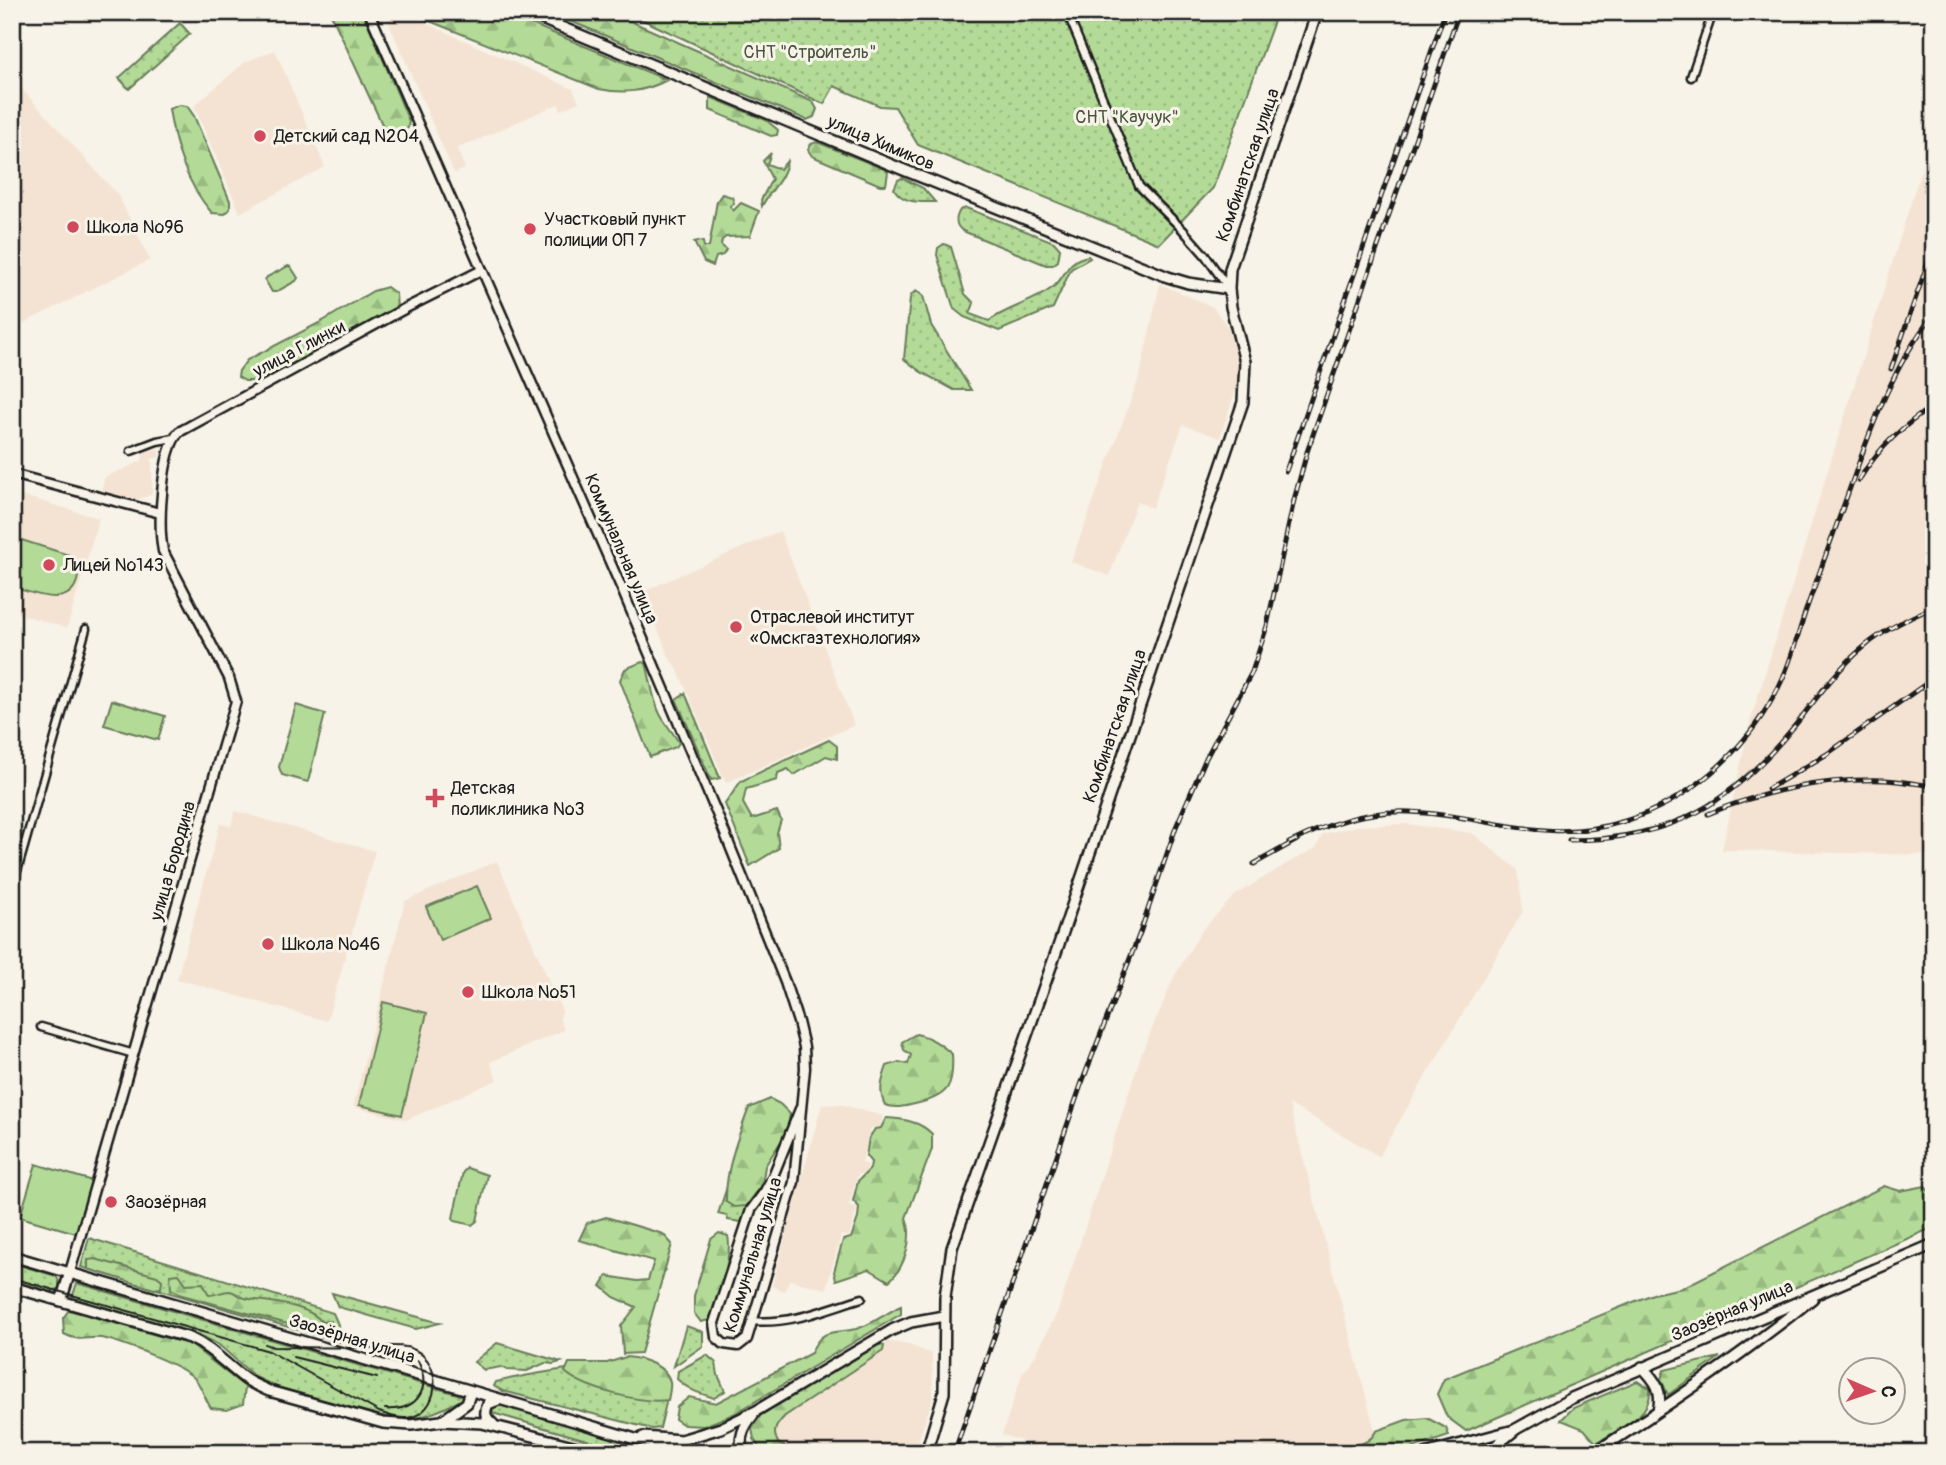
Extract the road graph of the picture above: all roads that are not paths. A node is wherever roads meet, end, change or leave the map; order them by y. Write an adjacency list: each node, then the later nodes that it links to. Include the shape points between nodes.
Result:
1 (369, 12): 7 (street, Коммунальная улица)
2 (525, 12): 8 (main road, улица Химиков, via 1168,277)
3 (1067, 12): 8 (street, via 1139,186 1205,255)
4 (1317, 12): 8 (main road, Комбинатская улица, via 1235,252)
5 (1713, 12): 6 (street)
6 (1691, 78)
7 (482, 270): 9 (street, улица Глинки); 17 (street, Коммунальная улица, via 621,587 785,982 804,1047)
8 (1229, 289): 25 (main road, Комбинатская улица, via 1245,362 1241,410 958,1228 947,1272)
9 (174, 438): 10 (street, улица Глинки); 12 (street, улица Бородина)
10 (131, 450)
11 (12, 474): 12 (street)
12 (160, 513): 16 (street, улица Бородина, via 163,551 229,678 236,701)
13 (86, 629): 14 (street)
14 (12, 889)
15 (41, 1027): 16 (street)
16 (134, 1054): 20 (street, улица Бородина)
17 (800, 1109): 26 (street, Коммунальная улица, via 794,1182); 26 (street, Коммунальная улица, via 773,1176 751,1210 714,1323 716,1337 738,1346 747,1339)
18 (1934, 1244): 22 (main road)
19 (12, 1256): 20 (main road, Заозёрная улица)
20 (70, 1272): 24 (main road, улица Бородина); 28 (main road, Заозёрная улица)
21 (12, 1287): 24 (main road)
22 (1823, 1291): 27 (main road, Заозёрная улица); 31 (main road, Заозёрная улица)
23 (862, 1298): 26 (street, via 797,1318)
24 (61, 1301): 32 (main road, via 205,1344 243,1378 270,1391 383,1423)
25 (944, 1317): 30 (main road, via 891,1330); 39 (main road, Комбинатская улица, via 944,1393)
26 (752, 1321)
27 (1642, 1367): 31 (main road, via 1659,1389); 34 (main road, Заозёрная улица)
28 (471, 1391): 29 (main road, Заозёрная улица); 32 (main road, via 467,1403)
29 (500, 1400): 33 (main road, via 488,1404 485,1412); 35 (main road, Заозёрная улица)
30 (756, 1411): 35 (main road, via 698,1437); 38 (main road, via 742,1432)
31 (1658, 1412): 42 (main road, Заозёрная улица)
32 (441, 1421): 33 (main road)
33 (494, 1425): 36 (main road)
34 (1516, 1429): 40 (street, Заозёрная улица); 41 (main road, Заозёрная улица)
35 (629, 1436): 37 (main road, Заозёрная улица)
36 (601, 1453)
37 (683, 1453)
38 (742, 1453)
39 (926, 1453)
40 (1426, 1453)
41 (1487, 1453)
42 (1594, 1453)

